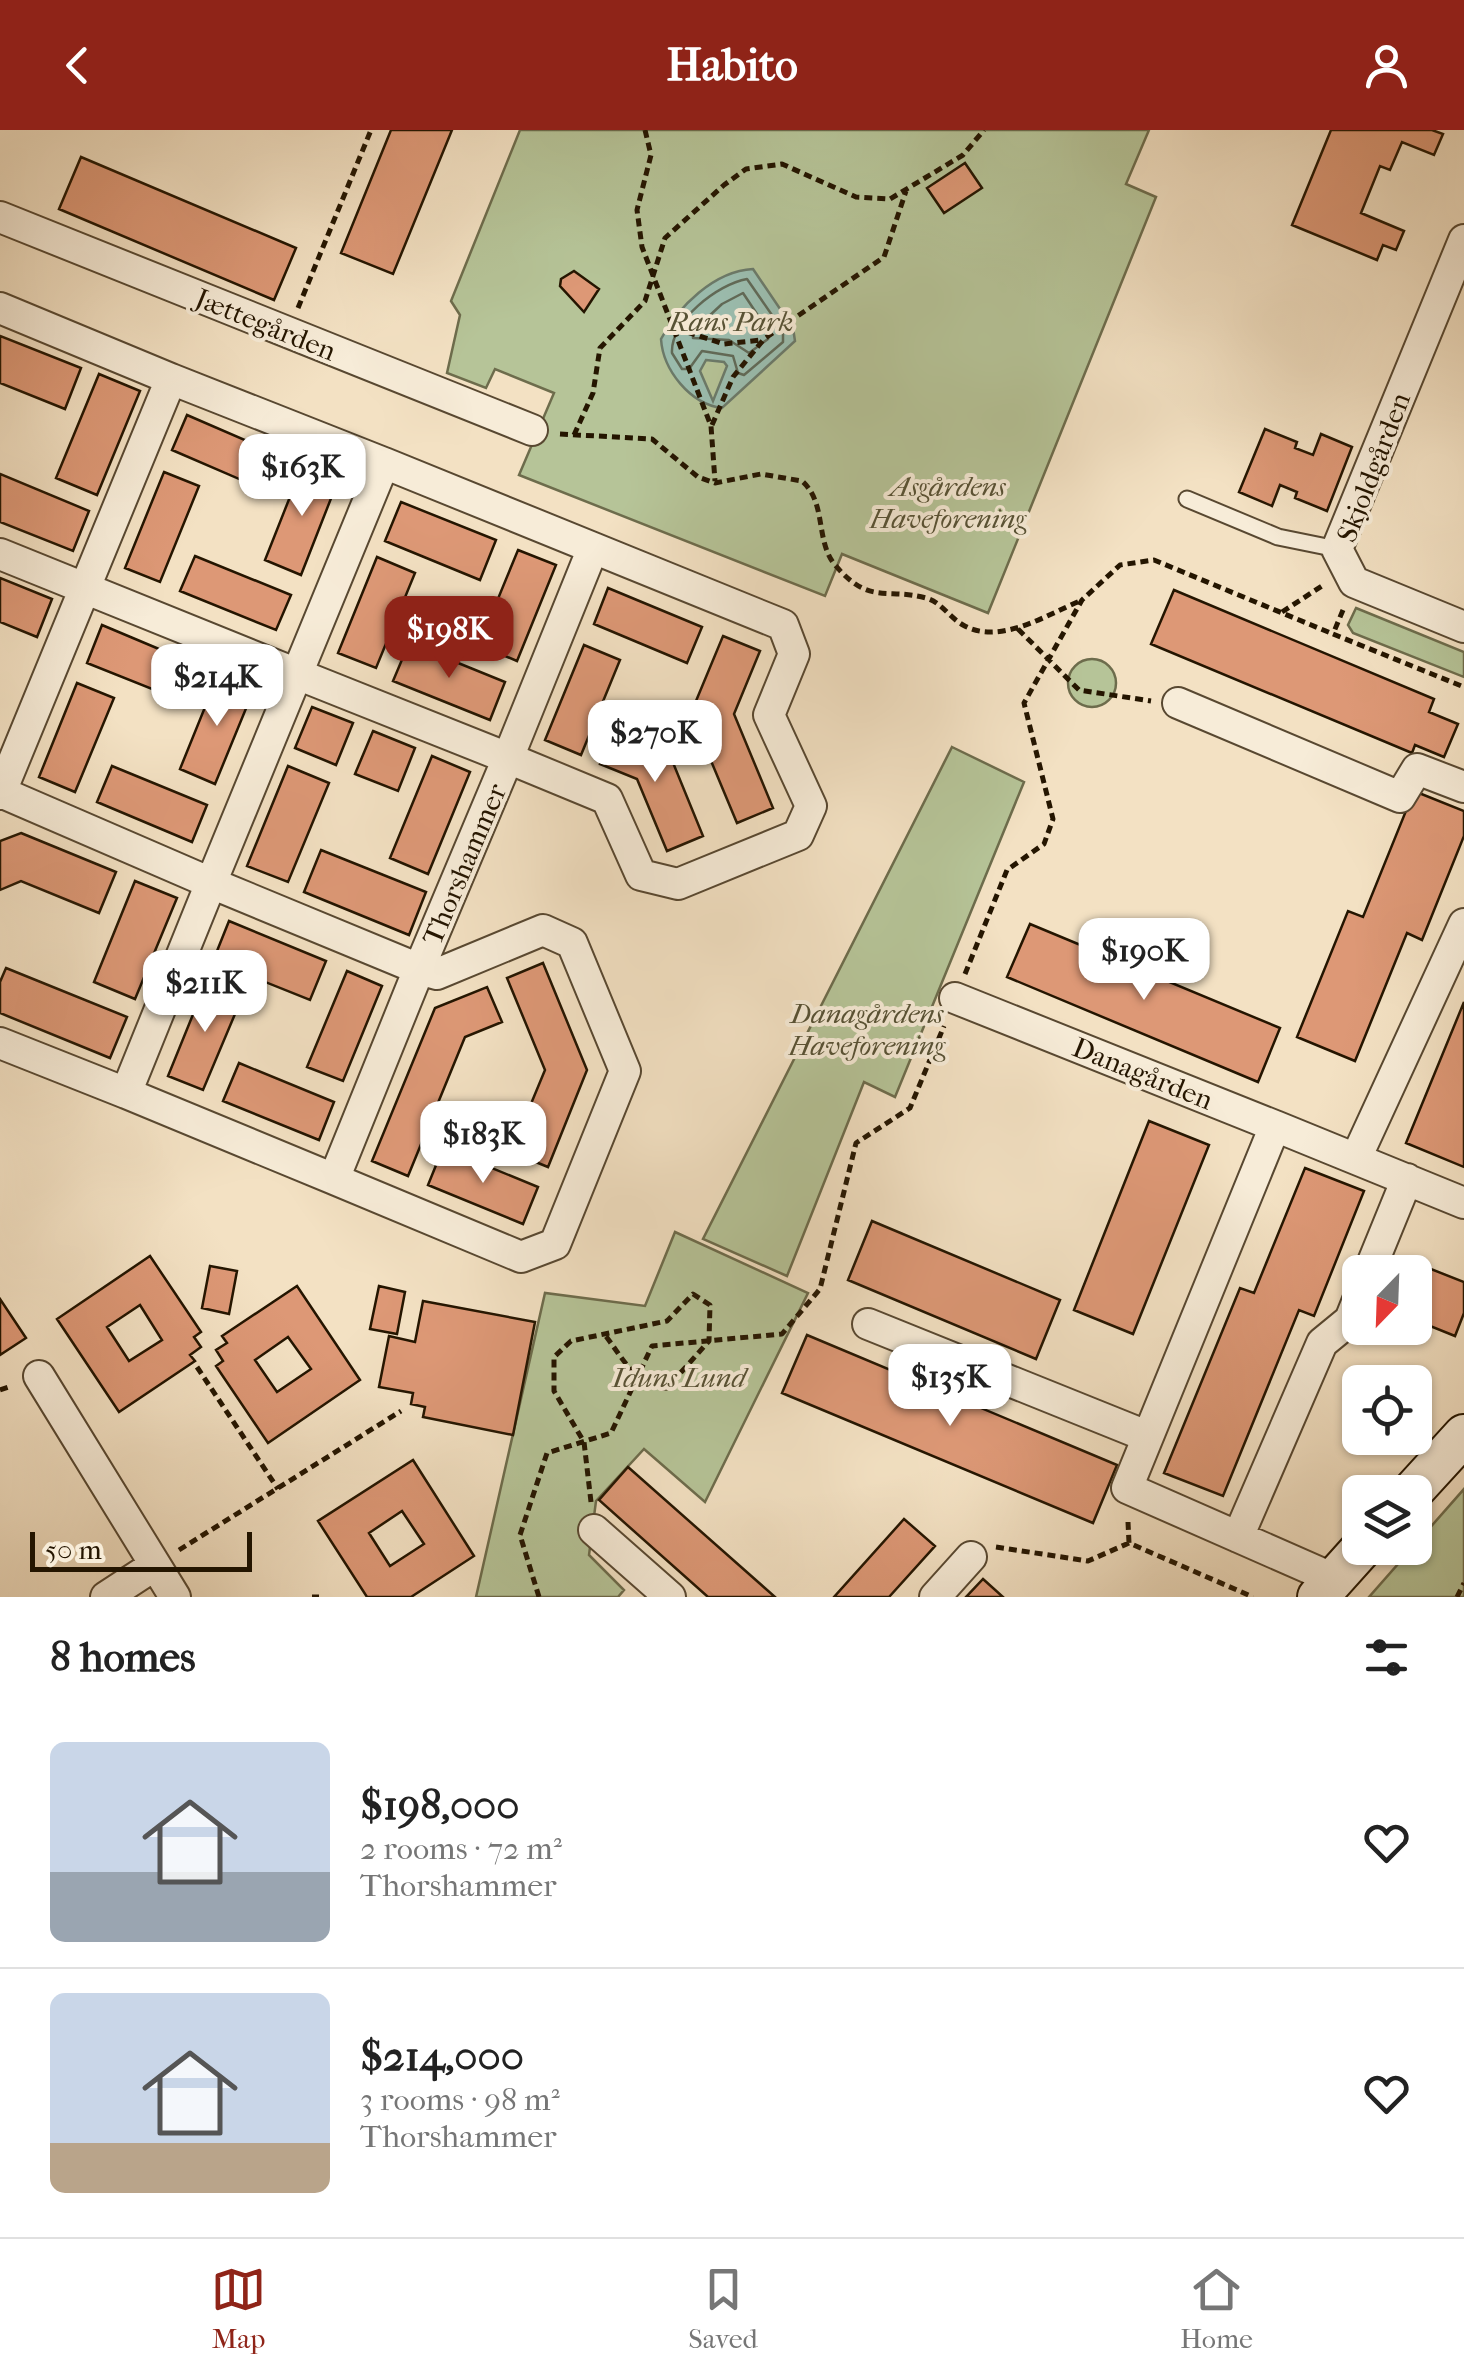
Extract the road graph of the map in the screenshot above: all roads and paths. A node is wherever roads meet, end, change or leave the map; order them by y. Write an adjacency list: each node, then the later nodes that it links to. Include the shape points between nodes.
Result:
1 (370, 130): 10 (path)
2 (645, 130): 7 (path, via 650,154 638,210)
3 (984, 130): 4 (path, via 963,154)
4 (906, 191): 7 (path, via 872,200 796,167 765,163 724,185 674,228 658,252); 11 (path, via 884,258)
5 (0, 217): 10 (street, Jættegården)
6 (1464, 240): 20 (street, Skjoldgården)
7 (654, 278): 9 (path); 15 (path, via 645,301 600,348 593,393)
8 (0, 308): 12 (street, Thorshammer)
9 (674, 328): 11 (path, via 724,344); 13 (path)
10 (288, 332): 14 (street, Jættegården)
11 (764, 339): 13 (path, via 733,377)
12 (170, 379): 16 (street, Thorshammer); 23 (street, Thorshammer)
13 (712, 426): 17 (path)
14 (532, 430): 15 (path)
15 (574, 436): 17 (path, via 652,439 698,478)
16 (384, 463): 19 (street, Thorshammer); 29 (street)
17 (715, 482): 26 (path, via 761,474 802,481 817,503 832,562 858,586 887,597 932,600 978,632)
18 (1187, 499): 20 (lane, via 1278,537)
19 (593, 548): 32 (street, Thorshammer); 32 (street, Thorshammer, via 783,625 794,654 769,715 810,806 798,835 678,884 640,875 607,800)
20 (1338, 549): 22 (street, Skjoldgården)
21 (0, 554): 23 (street, Thorshammer)
22 (1354, 582): 25 (street, Skjoldgården); 27 (path)
23 (87, 589): 29 (street, Thorshammer); 34 (street, Thorshammer)
24 (1082, 600): 26 (path); 27 (path, via 1120,565 1154,560); 28 (path)
25 (1464, 627)
26 (1018, 628): 28 (path)
27 (1333, 634): 30 (path)
28 (1048, 660): 31 (path, via 1080,690); 38 (path, via 1024,703 1053,819 1044,844 1006,870)
29 (297, 674): 32 (street, Thorshammer); 35 (street)
30 (1464, 687)
31 (1178, 703): 33 (street, via 1400,797 1417,769)
32 (508, 758): 37 (street, Thorshammer)
33 (1464, 787)
34 (1, 793): 35 (street, Thorshammer)
35 (211, 883): 37 (street, Thorshammer); 40 (street)
36 (1464, 924): 42 (street)
37 (419, 969): 43 (street, Thorshammer); 43 (street, Thorshammer, via 438,974 544,930 572,942 625,1071 555,1244 521,1257)
38 (955, 998): 41 (street, Danagården); 50 (path, via 910,1108 856,1143 820,1289 782,1334)
39 (0, 1043): 40 (street, Thorshammer)
40 (126, 1093): 43 (street, Thorshammer)
41 (1274, 1126): 42 (street, Danagården); 56 (street)
42 (1358, 1156): 44 (street, Danagården)
43 (334, 1179)
44 (1407, 1179): 45 (street, Danagården); 46 (street)
45 (1464, 1204)
46 (1376, 1255)
47 (868, 1324): 56 (street)
48 (1342, 1327): 61 (street, via 1322,1344)
49 (604, 1335): 50 (path, via 666,1321 693,1294 710,1304); 53 (path); 57 (path, via 571,1341 550,1368 554,1391)
50 (709, 1340): 53 (path, via 652,1346); 53 (path, via 667,1388)
51 (197, 1368): 59 (path)
52 (38, 1376): 64 (street)
53 (638, 1376): 57 (path, via 611,1433)
54 (401, 1412): 59 (path)
55 (1464, 1435): 58 (street)
56 (1144, 1436): 61 (street, via 1126,1488)
57 (584, 1442): 60 (path); 69 (path, via 547,1454 520,1535)
58 (1428, 1475)
59 (278, 1488): 64 (path)
60 (594, 1530): 70 (street)
61 (1238, 1536): 66 (street)
62 (971, 1557): 71 (street); 72 (path, via 990,1546 1088,1561 1129,1544)
63 (1347, 1565): 66 (street)
64 (155, 1566): 67 (street); 68 (street)
65 (1464, 1583): 73 (path)
66 (1326, 1588)
67 (106, 1597)
68 (174, 1597)
69 (538, 1597)
70 (670, 1597)
71 (935, 1597)
72 (1253, 1597)
73 (1457, 1597)

